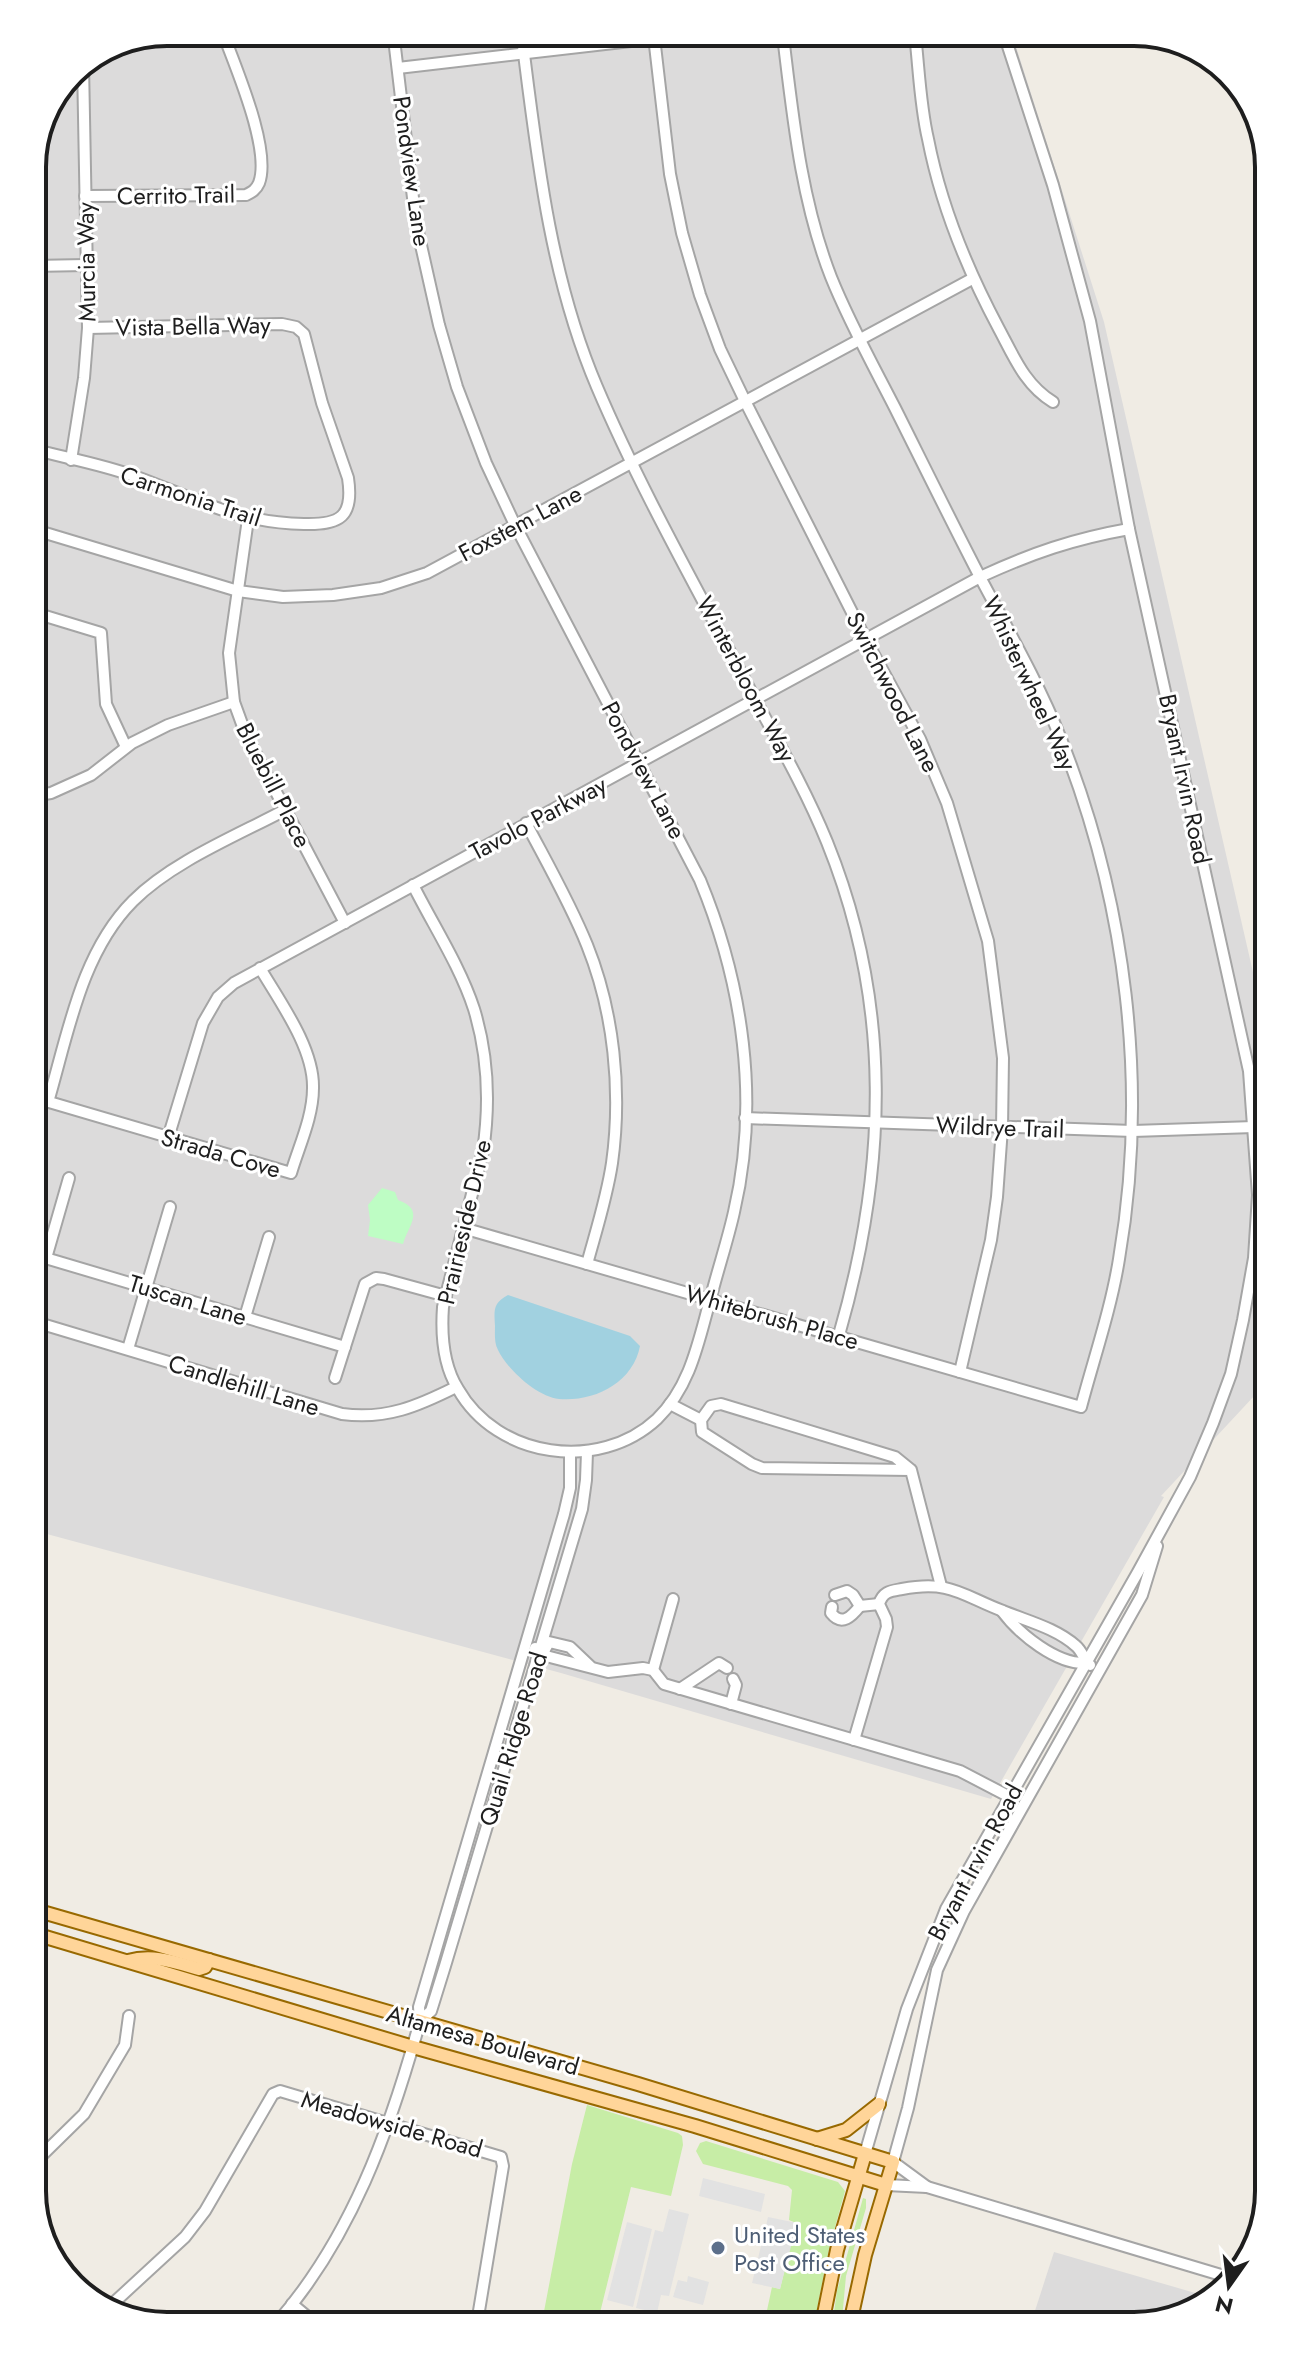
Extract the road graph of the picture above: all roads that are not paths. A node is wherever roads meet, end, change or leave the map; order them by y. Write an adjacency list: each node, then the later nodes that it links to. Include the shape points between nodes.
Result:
1 (228, 46): 12 (street, Cerrito Trail, via 259,149 260,181 254,191)
2 (395, 46): 10 (street, Pondview Lane)
3 (523, 46): 9 (street, Winterbloom Way)
4 (583, 46): 9 (street)
5 (659, 46): 18 (street, Switchwood Lane, via 670,174 682,233 720,349)
6 (784, 46): 17 (street, Whisterwheel Way, via 805,188 831,276)
7 (916, 46): 15 (street, via 934,165)
8 (1008, 46): 26 (street, Bryant Irvin Road, via 1090,321)
9 (524, 53): 10 (street); 22 (street, Winterbloom Way, via 550,238 596,386)
10 (398, 68): 25 (street, Pondview Lane, via 416,223 439,325 457,387)
11 (84, 79): 12 (street, Murcia Way)
12 (85, 196): 13 (street, Murcia Way)
13 (86, 265): 14 (street); 16 (street, Murcia Way)
14 (46, 266)
15 (972, 279): 17 (street, Foxstem Lane); 19 (street, via 1025,377)
16 (88, 328): 21 (street, Murcia Way); 23 (street, Vista Bella Way, via 296,327 304,334 348,478)
17 (860, 340): 18 (street, Foxstem Lane); 28 (street, Whisterwheel Way)
18 (745, 401): 22 (street, Foxstem Lane); 31 (street, Switchwood Lane)
19 (1053, 402)
20 (46, 453): 21 (street, Carmonia Trail)
21 (71, 460): 24 (street, Carmonia Trail, via 131,475)
22 (632, 462): 25 (street, Foxstem Lane); 32 (street, Winterbloom Way)
23 (347, 511): 24 (street, Carmonia Trail, via 322,524)
24 (248, 519): 29 (street, Bluebill Place)
25 (515, 525): 29 (street, Foxstem Lane, via 427,573 381,588 283,597); 35 (street, Pondview Lane)
26 (1129, 529): 28 (street, Tavolo Parkway, via 1048,548); 45 (street, Bryant Irvin Road, via 1249,1071)
27 (46, 533): 29 (street, Foxstem Lane)
28 (980, 577): 31 (street, Tavolo Parkway); 47 (street, Whisterwheel Way, via 1061,738 1090,822 1128,993)
29 (238, 591): 33 (street, Bluebill Place, via 229,653)
30 (46, 616): 34 (street, via 101,633 106,704)
31 (866, 640): 32 (street, Tavolo Parkway); 46 (street, Switchwood Lane, via 920,739 971,877 999,1010)
32 (756, 701): 35 (street, Tavolo Parkway); 44 (street, Winterbloom Way, via 808,798 842,885 867,980 877,1065)
33 (234, 702): 34 (street, via 168,725); 37 (street, Bluebill Place)
34 (126, 747): 36 (street, via 91,775)
35 (639, 763): 38 (street, Tavolo Parkway); 43 (street, Pondview Lane, via 686,847 722,939 742,1029)
36 (46, 794)
37 (285, 810): 40 (street, Bluebill Place); 42 (street, via 175,869 133,901 106,935 87,973)
38 (526, 823): 39 (street, Tavolo Parkway); 56 (street, via 588,947 611,1038 615,1139)
39 (413, 885): 40 (street, Tavolo Parkway); 52 (street, Prairieside Drive, via 469,998 483,1051 486,1126)
40 (345, 923): 41 (street, Tavolo Parkway)
41 (260, 968): 48 (street, Tavolo Parkway, via 234,983 209,1009); 48 (street, Strada Cove, via 313,1073 312,1102 291,1173)
42 (48, 1102): 48 (street, Strada Cove)
43 (745, 1118): 44 (street, Wildrye Trail); 59 (street, Pondview Lane, via 734,1211)
44 (877, 1122): 46 (street, Wildrye Trail); 62 (street, Winterbloom Way, via 864,1235)
45 (1254, 1127): 47 (street, Wildrye Trail); 49 (street, Bryant Irvin Road)
46 (1002, 1128): 47 (street, Wildrye Trail); 65 (street, Switchwood Lane, via 991,1240)
47 (1133, 1131): 69 (street, Whisterwheel Way, via 1119,1262)
48 (168, 1138)
49 (1255, 1155)
50 (69, 1178): 55 (street)
51 (170, 1207): 57 (street)
52 (463, 1228): 56 (street, Whitebrush Place); 58 (street, Prairieside Drive)
53 (269, 1237): 60 (street)
54 (1255, 1242): 74 (street, Bryant Irvin Road, via 1231,1374 1190,1477)
55 (46, 1258): 57 (street, Tuscan Lane)
56 (587, 1264): 59 (street, Whitebrush Place)
57 (146, 1288): 60 (street, Tuscan Lane); 64 (street)
58 (446, 1296): 63 (street, via 371,1280 362,1289); 67 (street, Prairieside Drive, via 442,1327)
59 (710, 1299): 62 (street, Whitebrush Place); 68 (street, Pondview Lane, via 687,1378)
60 (245, 1317): 63 (street, Tuscan Lane)
61 (46, 1325): 64 (street, Candlehill Lane)
62 (839, 1335): 65 (street, Whitebrush Place)
63 (345, 1347): 66 (street)
64 (128, 1349): 67 (street, Candlehill Lane, via 359,1416 401,1412)
65 (960, 1372): 69 (street, Whitebrush Place)
66 (335, 1378)
67 (456, 1387): 72 (street, Prairieside Drive, via 477,1415 499,1432 537,1448)
68 (670, 1404): 70 (street); 71 (street, Pondview Lane, via 630,1438)
69 (1081, 1407)
70 (701, 1420): 73 (street, via 711,1406 721,1404 895,1457); 73 (street, via 702,1432 762,1468)
71 (587, 1452): 72 (street, Pondview Lane); 84 (street, Quail Ridge Road, via 582,1509)
72 (570, 1453): 83 (street, Quail Ridge Road, via 570,1488)
73 (911, 1470): 75 (street)
74 (1164, 1524): 86 (street, Bryant Irvin Road); 89 (street, Bryant Irvin Road, via 1142,1595)
75 (941, 1586): 78 (street, via 887,1591); 81 (street)
76 (835, 1595): 79 (street, via 847,1591)
77 (673, 1599): 88 (street)
78 (879, 1604): 79 (street); 93 (street, via 887,1627)
79 (860, 1606): 80 (street, via 843,1620 831,1613)
80 (832, 1607)
81 (1002, 1611): 82 (street); 85 (street, via 1022,1635)
82 (1060, 1637): 85 (street); 86 (street, via 1076,1646)
83 (525, 1646): 84 (street); 100 (street, Quail Ridge Road, via 419,2007)
84 (542, 1650): 88 (street, via 549,1642 570,1647 592,1667 608,1672); 100 (street, Quail Ridge Road, via 431,2011)
85 (1051, 1652): 86 (street, via 1071,1663)
86 (1087, 1663): 89 (street); 94 (street, Bryant Irvin Road)
87 (727, 1668): 91 (street, via 719,1663)
88 (653, 1670): 91 (street, via 664,1684)
89 (1099, 1670): 107 (street, Bryant Irvin Road, via 964,1911 937,1970)
90 (733, 1679): 92 (street)
91 (680, 1689): 92 (street)
92 (731, 1704): 93 (street)
93 (854, 1740): 94 (street, via 960,1771)
94 (1010, 1797): 102 (street, Bryant Irvin Road, via 930,1944)
95 (46, 1913): 97 (main road, Altamesa Boulevard)
96 (46, 1937): 98 (main road, Altamesa Boulevard)
97 (209, 1960): 98 (main road, via 199,1969 159,1958); 100 (main road, Altamesa Boulevard)
98 (128, 1961): 101 (main road, Altamesa Boulevard)
99 (129, 2016): 105 (street, via 125,2045 84,2114)
100 (420, 2021): 101 (street, Quail Ridge Road); 104 (main road, Altamesa Boulevard)
101 (413, 2047): 103 (street, Quail Ridge Road); 108 (main road, Altamesa Boulevard)
102 (879, 2104): 104 (main road, via 846,2130); 106 (street, Bryant Irvin Road)
103 (389, 2124): 112 (street, Meadowside Road, via 286,2092 273,2094 219,2190 185,2237); 113 (street, Quail Ridge Road, via 338,2235); 116 (street, Meadowside Road, via 501,2157)
104 (816, 2139): 106 (main road, Altamesa Boulevard)
105 (46, 2148)
106 (865, 2154): 107 (main road, Altamesa Boulevard); 108 (main road, Bryant Irvin Road)
107 (893, 2162): 109 (main road, Bryant Irvin Road); 110 (street, Altamesa Boulevard)
108 (858, 2177): 109 (main road, Altamesa Boulevard); 117 (main road, Bryant Irvin Road)
109 (886, 2185): 110 (street, Altamesa Boulevard); 118 (main road, Bryant Irvin Road)
110 (927, 2187): 111 (street, Altamesa Boulevard)
111 (1189, 2265)
112 (116, 2301)
113 (292, 2304): 114 (street, Quail Ridge Road); 115 (street)
114 (286, 2312)
115 (302, 2312)
116 (479, 2312)
117 (824, 2312)
118 (853, 2312)

